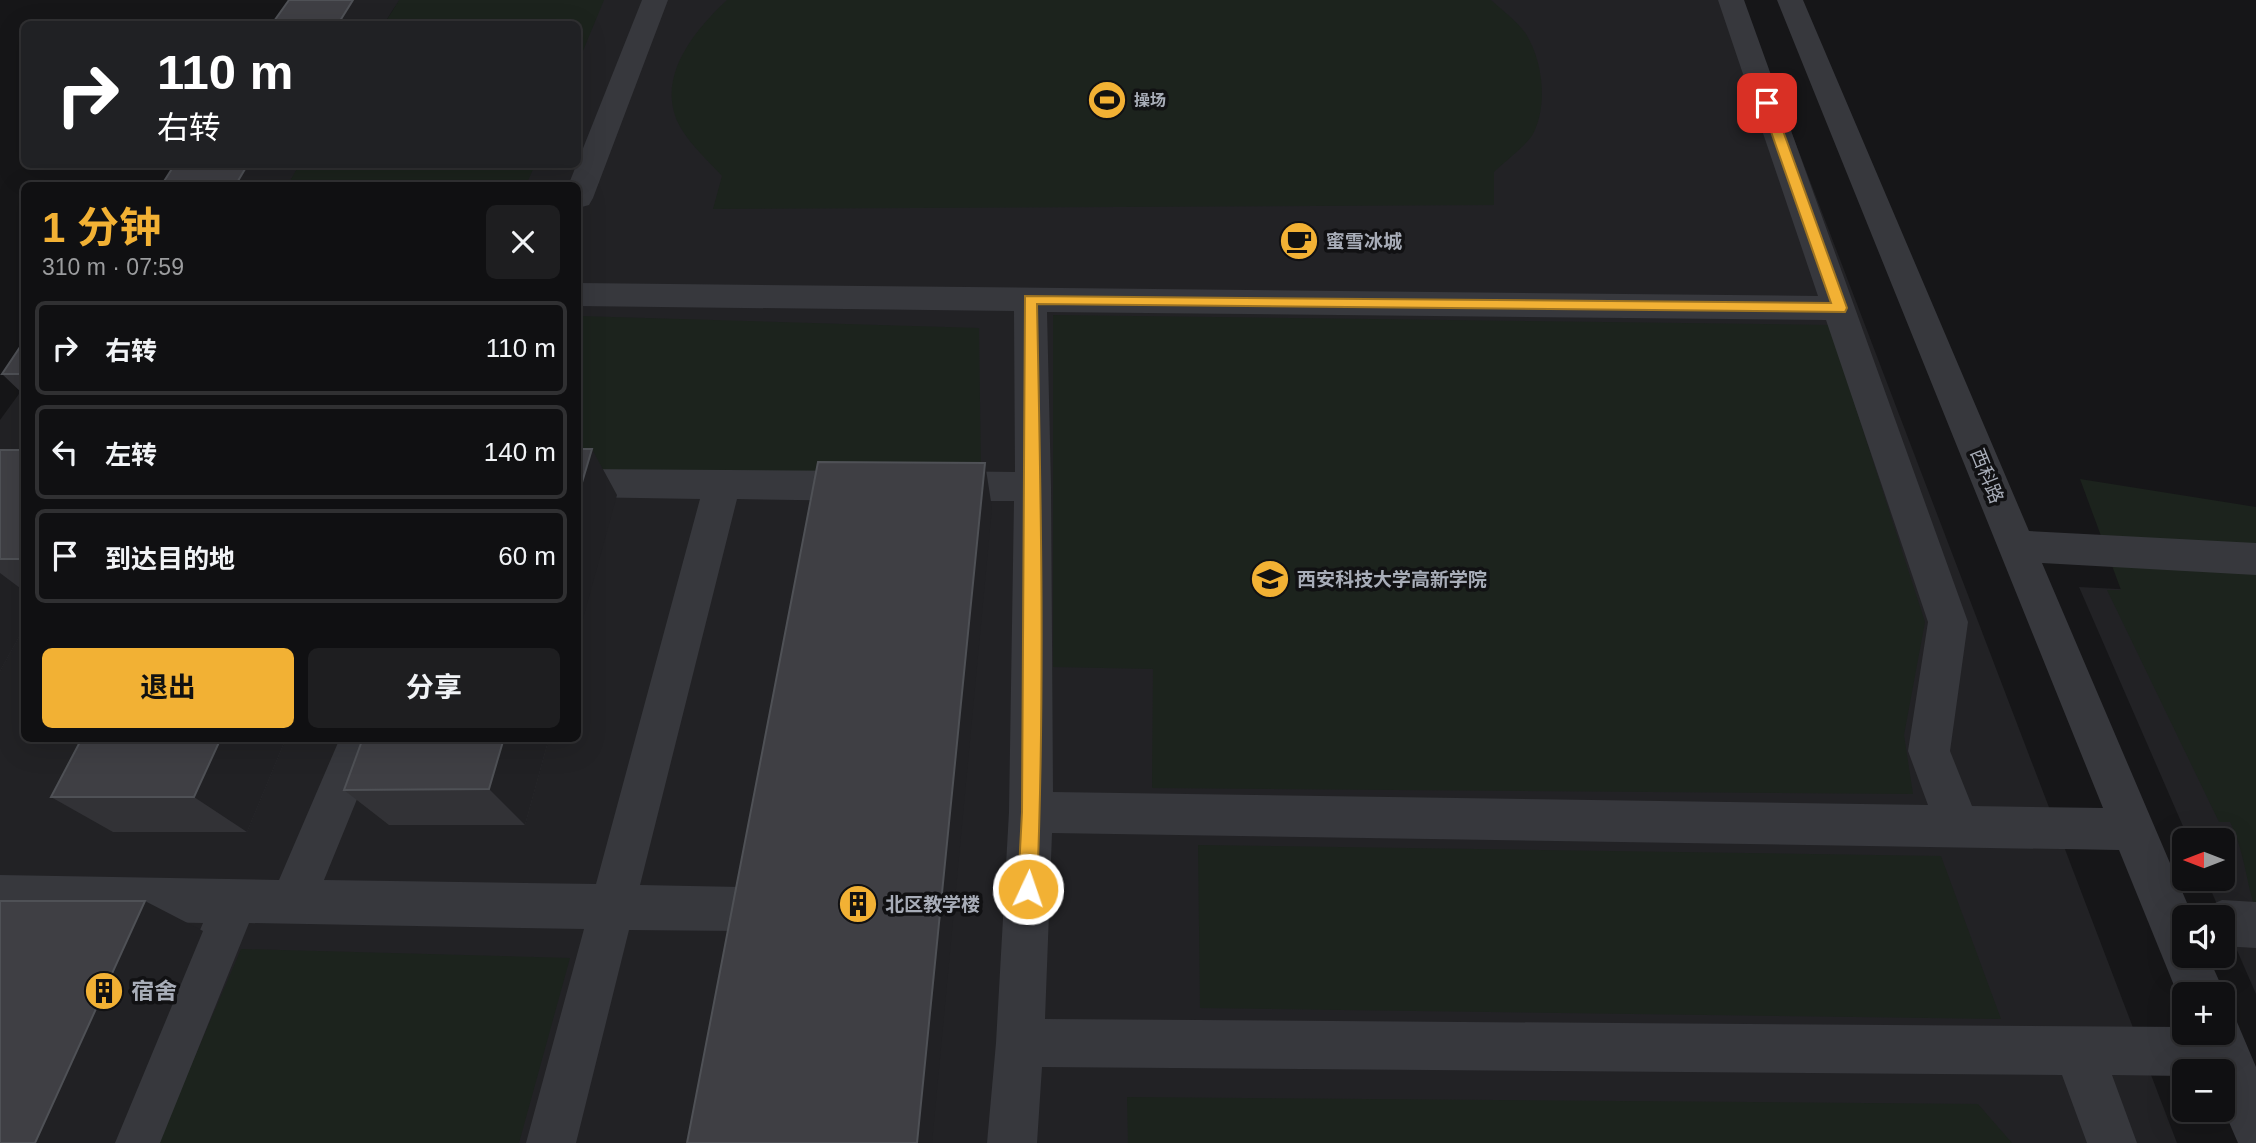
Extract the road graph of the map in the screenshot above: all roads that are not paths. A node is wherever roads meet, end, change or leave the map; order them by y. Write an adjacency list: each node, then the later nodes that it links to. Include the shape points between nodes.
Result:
1 (655, 0): 4 (street)
2 (1731, 0): 7 (street)
3 (1790, 0): 11 (street, 西科路)
4 (581, 190)
5 (581, 294): 6 (street)
6 (1030, 300): 7 (street); 10 (street)
7 (1840, 308): 15 (street, via 1948,622 1929,751)
8 (581, 483): 9 (street)
9 (722, 484): 10 (street); 20 (street)
10 (1033, 487): 14 (street)
11 (2015, 546): 12 (street); 16 (street, 西科路)
12 (2256, 559)
13 (359, 742): 19 (street)
14 (1031, 812): 15 (street); 25 (street)
15 (1958, 827): 16 (street)
16 (2133, 829): 22 (street, 西科路)
17 (0, 897): 18 (street)
18 (235, 902): 19 (street); 30 (street)
19 (292, 902): 20 (street)
20 (611, 907): 21 (street); 31 (street)
21 (741, 909)
22 (2172, 918)
23 (2235, 924): 24 (street)
24 (2256, 925)
25 (1020, 1042): 28 (street); 32 (street)
26 (2173, 1045): 28 (street)
27 (2222, 1045): 29 (street)
28 (2078, 1051): 33 (street)
29 (2256, 1127)
30 (135, 1143)
31 (551, 1143)
32 (1012, 1143)
33 (2112, 1143)

